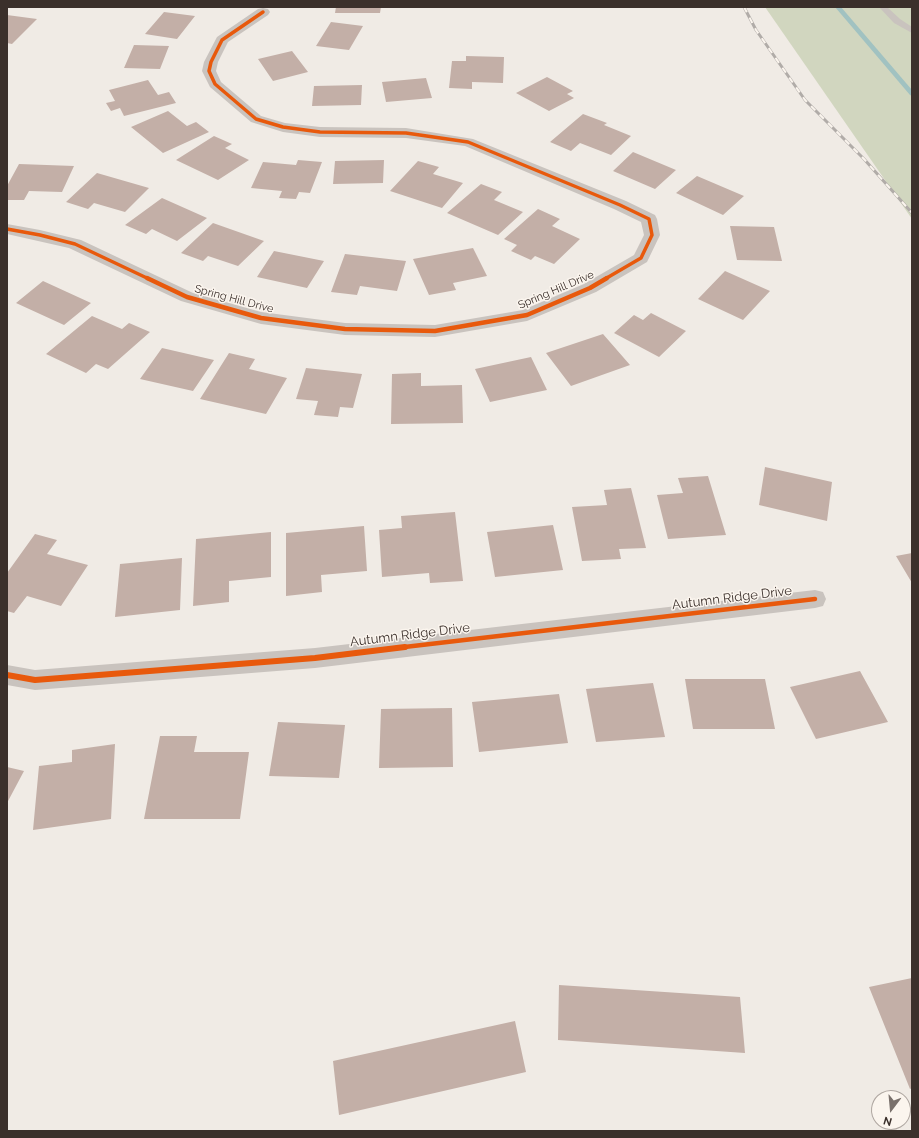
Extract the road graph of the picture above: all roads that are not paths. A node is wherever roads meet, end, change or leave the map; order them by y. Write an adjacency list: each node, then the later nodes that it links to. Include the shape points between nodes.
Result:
1 (883, 7): 3 (lane)
2 (263, 12): 4 (street, Spring Hill Drive, via 222,40 209,72 215,84 256,119 283,127 320,132 406,133 468,142 620,205 649,220 652,234 641,258 590,288 527,315 435,331 345,329 261,318 187,297 75,244 40,234)
3 (912, 31)
4 (7, 229)
5 (815, 599): 6 (street, Autumn Ridge Drive, via 315,658 35,680)
6 (7, 675)

